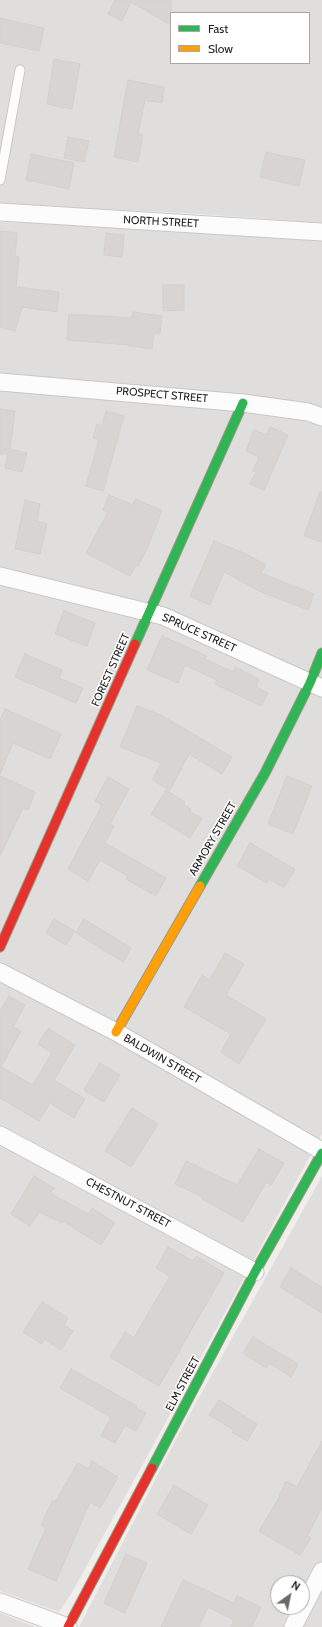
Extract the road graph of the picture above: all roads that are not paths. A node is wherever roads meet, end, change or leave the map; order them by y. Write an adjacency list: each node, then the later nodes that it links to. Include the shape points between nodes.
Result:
1 (20, 70): 2 (lane)
2 (0, 180)
3 (0, 212): 4 (street, NORTH STREET)
4 (322, 232)
5 (0, 382): 6 (street, PROSPECT STREET)
6 (243, 402): 7 (street, PROSPECT STREET); 9 (street, FOREST STREET)
7 (322, 416)
8 (0, 576): 9 (street, SPRUCE STREET)
9 (150, 613): 11 (street, SPRUCE STREET, via 163,616); 12 (street, FOREST STREET)
10 (322, 653): 11 (street, ARMORY STREET)
11 (316, 685): 14 (street, ARMORY STREET)
12 (0, 947)
13 (0, 972): 14 (street, BALDWIN STREET)
14 (116, 1032): 16 (street, BALDWIN STREET)
15 (0, 1134): 17 (street, CHESTNUT STREET)
16 (322, 1152): 17 (street, ELM STREET)
17 (255, 1272): 20 (street, ELM STREET)
18 (322, 1571): 21 (street)
19 (0, 1602): 20 (street)
20 (68, 1627)
21 (293, 1627)

